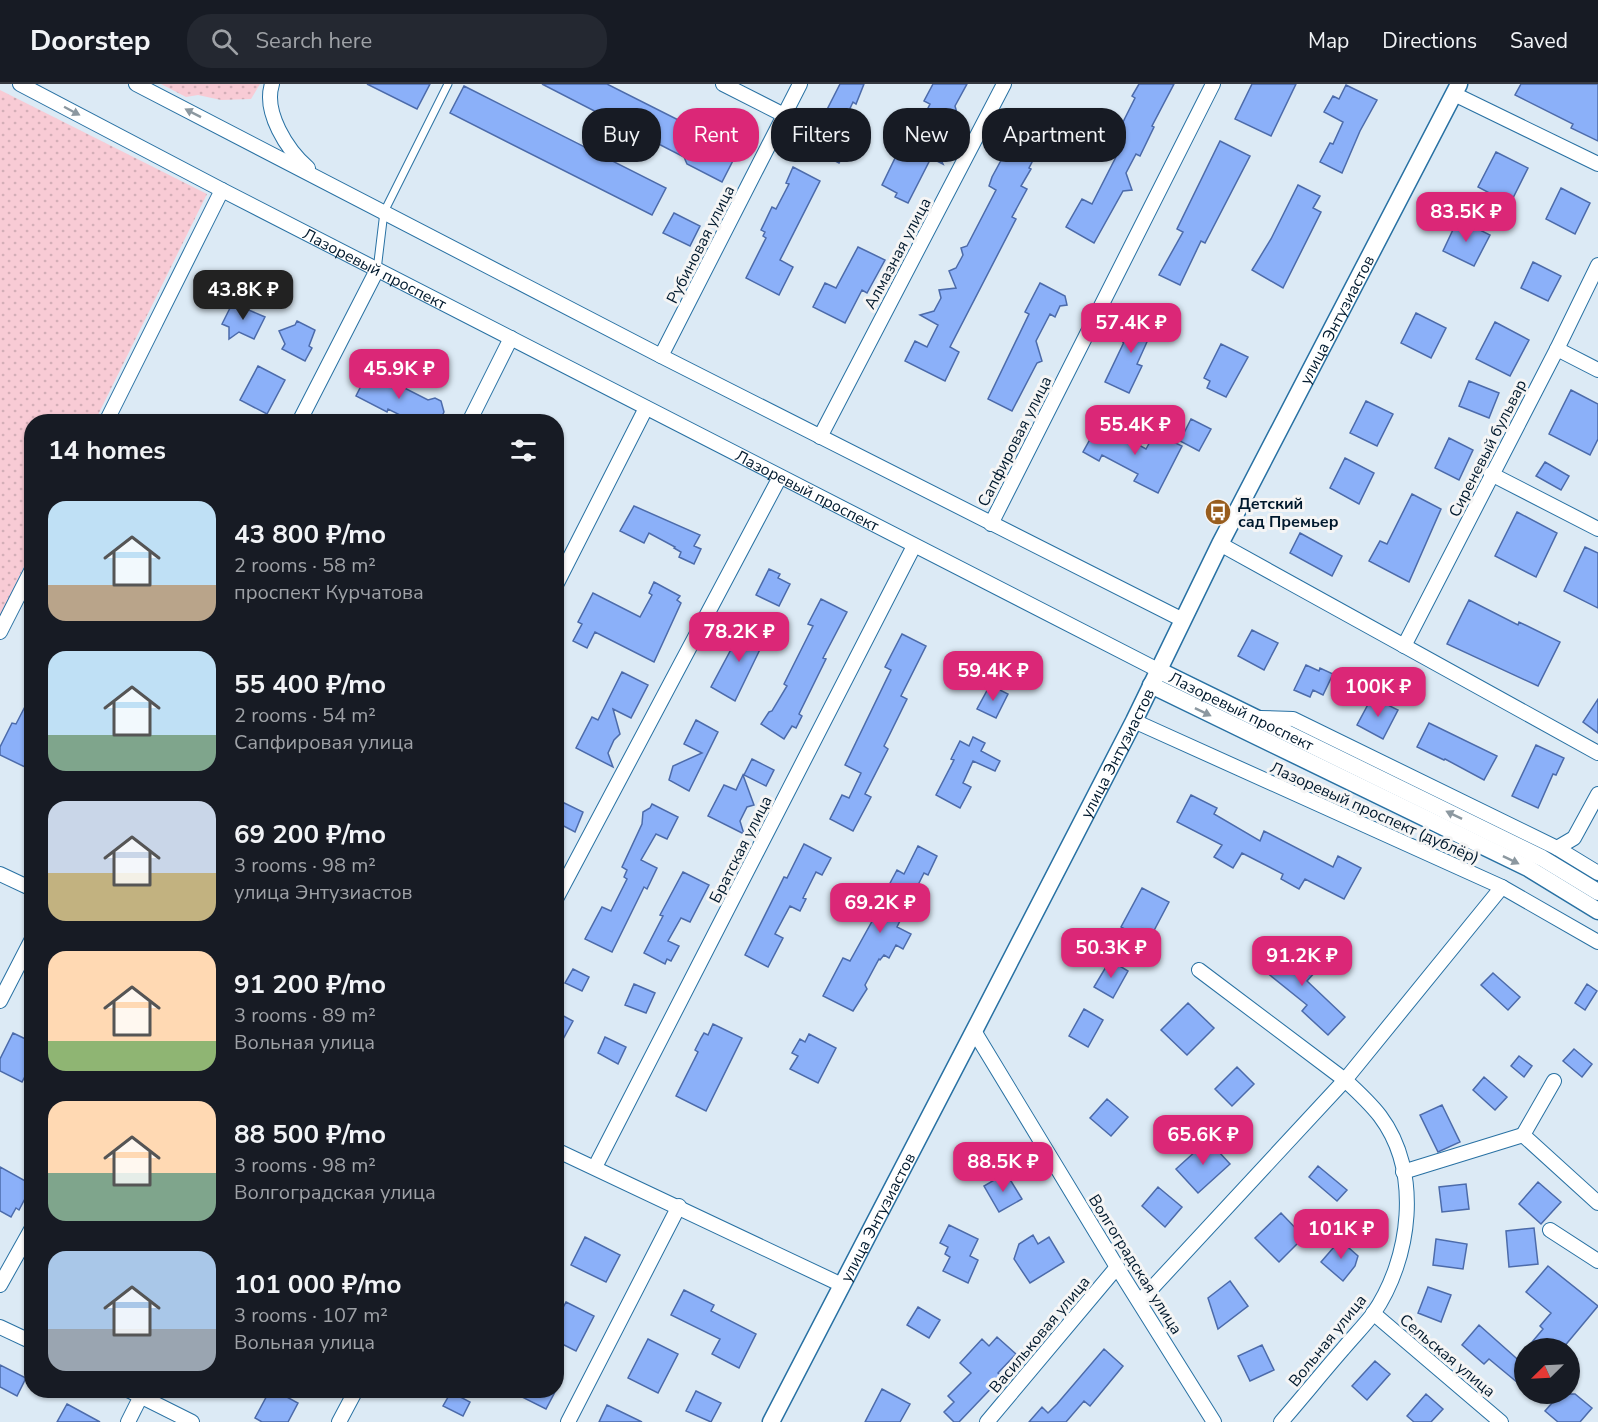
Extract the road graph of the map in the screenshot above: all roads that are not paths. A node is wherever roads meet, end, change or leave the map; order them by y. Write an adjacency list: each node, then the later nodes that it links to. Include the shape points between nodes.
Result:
1 (20, 84): 15 (street, Лазоревый проспект, one-way to 15)
2 (136, 84): 14 (street, one-way to 2)
3 (272, 84): 14 (street, via 269,106 275,121 300,161)
4 (448, 84): 16 (lane)
5 (723, 84): 10 (street)
6 (800, 84): 11 (street, Рубиновая улица)
7 (1004, 84): 27 (street, Алмазная улица)
8 (1213, 84): 30 (street, Сапфировая улица)
9 (1456, 89): 13 (street); 32 (street, улица Энтузиастов)
10 (771, 108)
11 (788, 108)
12 (771, 140): 21 (street, Рубиновая улица)
13 (1598, 164)
14 (321, 179): 16 (street)
15 (222, 190): 18 (street, Лазоревый проспект); 24 (street)
16 (384, 212): 18 (lane); 21 (street)
17 (1598, 265): 20 (street, Сиреневый бульвар)
18 (377, 270): 19 (street, Лазоревый проспект); 25 (street)
19 (511, 338): 23 (street, Лазоревый проспект); 26 (street)
20 (1557, 349): 22 (street); 28 (street, Сиреневый бульвар)
21 (661, 356): 27 (street)
22 (1598, 370)
23 (646, 408): 29 (street, Лазоревый проспект); 34 (street)
24 (110, 414)
25 (303, 414)
26 (473, 414)
27 (820, 437): 30 (street)
28 (1491, 474): 31 (street); 38 (street, Сиреневый бульвар)
29 (780, 477): 33 (street, Лазоревый проспект); 48 (street)
30 (991, 524): 36 (street)
31 (1598, 529)
32 (1220, 544): 36 (street, улица Энтузиастов); 38 (street)
33 (914, 546): 39 (street, Лазоревый проспект); 62 (street, Братская улица)
34 (564, 569)
35 (24, 585): 37 (street)
36 (1183, 620): 39 (street, улица Энтузиастов)
37 (0, 632)
38 (1404, 646): 43 (street)
39 (1158, 670): 40 (street, улица Энтузиастов); 41 (street, Лазоревый проспект)
40 (1151, 686): 42 (street, улица Энтузиастов); 52 (street, Лазоревый проспект, one-way to 52, via 1528,868)
41 (1254, 718): 45 (street, via 1293,719); 51 (street, Лазоревый проспект, one-way to 41, via 1542,858)
42 (1134, 721): 50 (street, Лазоревый проспект (дублёр)); 57 (street, улица Энтузиастов)
43 (1598, 753)
44 (1598, 794): 45 (street, via 1574,838)
45 (1557, 848): 46 (street)
46 (1598, 873)
47 (0, 874): 49 (street)
48 (564, 884)
49 (24, 885)
50 (1502, 887): 53 (street, Лазоревый проспект (дублёр)); 58 (street)
51 (1598, 892)
52 (1598, 911)
53 (1598, 942)
54 (24, 954): 56 (street)
55 (1199, 970): 58 (street, Вольная улица)
56 (0, 1001)
57 (974, 1031): 69 (street, Волгоградская улица); 71 (street, улица Энтузиастов)
58 (1345, 1080): 63 (street, Вольная улица, via 1381,1118 1396,1145); 72 (street)
59 (1554, 1081): 60 (street)
60 (1522, 1135): 63 (street); 64 (street)
61 (564, 1153): 62 (street)
62 (595, 1167): 65 (street)
63 (1403, 1172): 73 (street, Вольная улица, via 1406,1233 1396,1270)
64 (1598, 1203)
65 (679, 1206): 71 (street); 82 (street)
66 (1550, 1230): 68 (street)
67 (24, 1242): 70 (street)
68 (1598, 1261)
69 (1117, 1267): 72 (street, Волгоградская улица); 84 (street, Васильковая улица)
70 (0, 1285)
71 (842, 1285): 83 (street, улица Энтузиастов)
72 (1140, 1301): 85 (street, Волгоградская улица)
73 (1373, 1313): 86 (street, Вольная улица); 87 (street, Сельская улица)
74 (0, 1327): 75 (street)
75 (24, 1338)
76 (141, 1398): 79 (street)
77 (150, 1398): 80 (street)
78 (352, 1398): 81 (street)
79 (128, 1422)
80 (192, 1422)
81 (339, 1422)
82 (568, 1422)
83 (771, 1422)
84 (987, 1422)
85 (1214, 1422)
86 (1281, 1422)
87 (1501, 1422)

